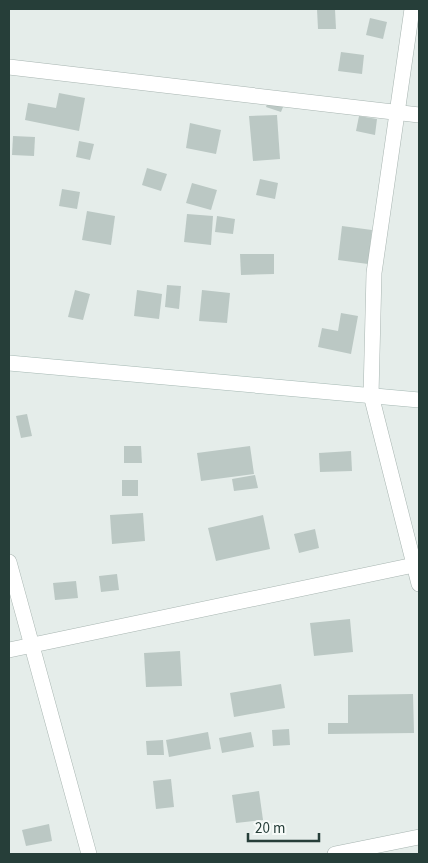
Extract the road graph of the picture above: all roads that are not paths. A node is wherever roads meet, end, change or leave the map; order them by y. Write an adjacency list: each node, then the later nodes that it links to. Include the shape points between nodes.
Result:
1 (412, 9): 3 (street)
2 (9, 67): 3 (street)
3 (397, 113): 4 (street); 6 (street, via 374,273)
4 (419, 115)
5 (9, 363): 6 (street)
6 (371, 395): 7 (street); 9 (street)
7 (419, 400)
8 (9, 562): 11 (street)
9 (414, 565): 10 (street); 11 (street)
10 (419, 584)
11 (32, 646): 12 (street); 14 (street)
12 (9, 650)
13 (419, 837): 15 (street)
14 (89, 854)
15 (335, 854)

